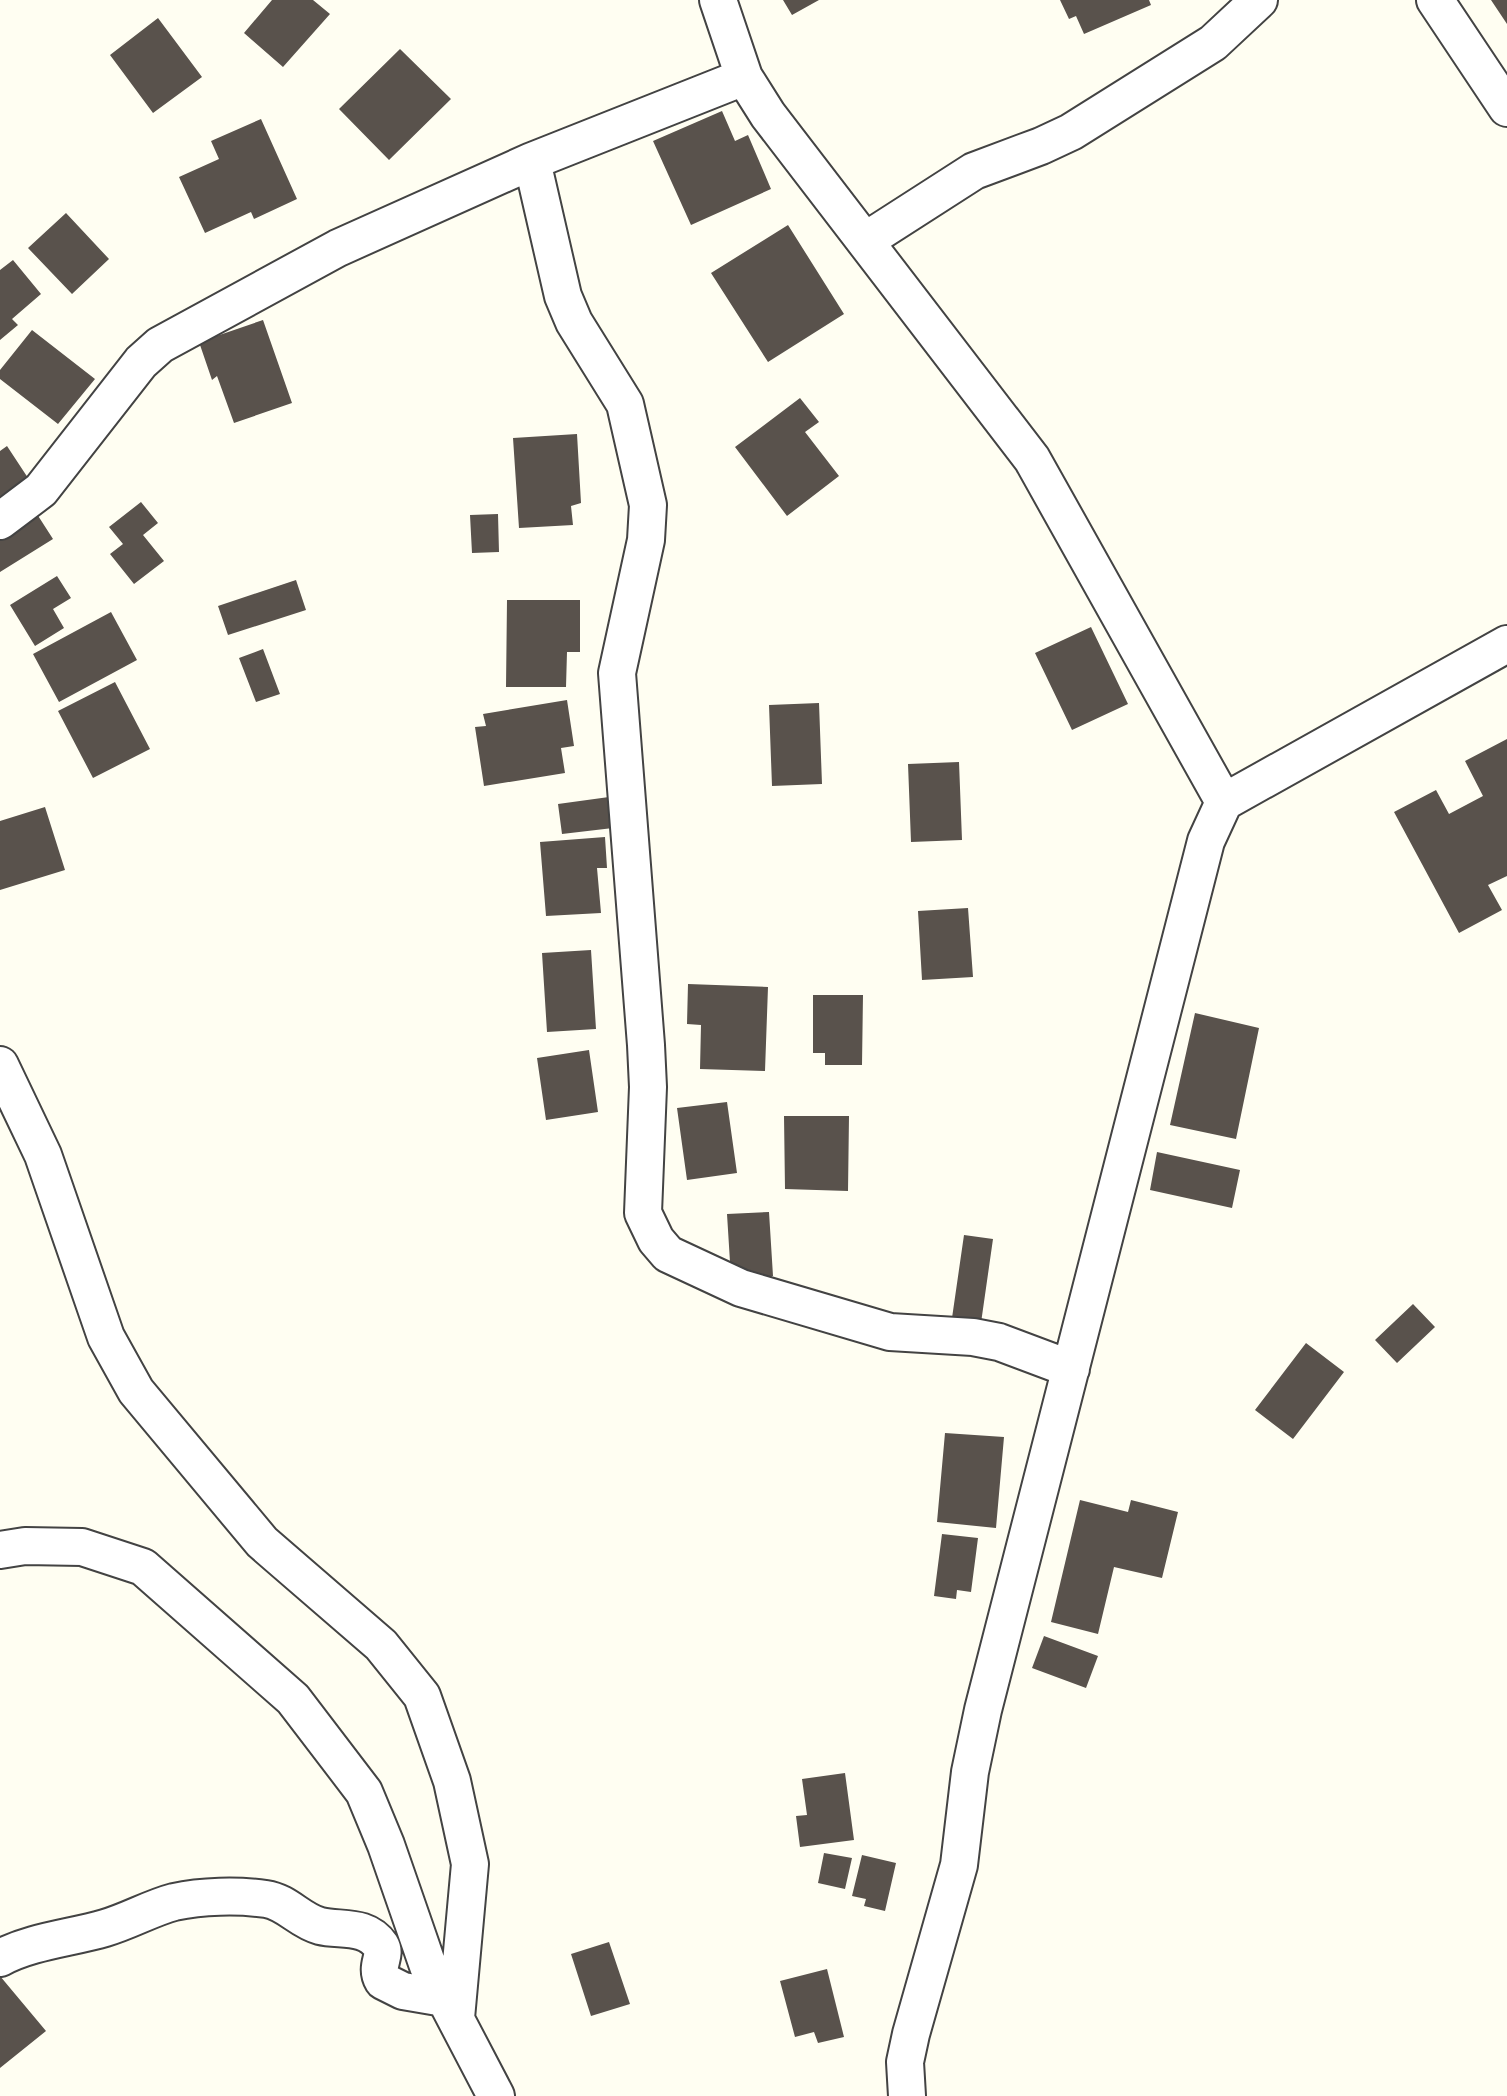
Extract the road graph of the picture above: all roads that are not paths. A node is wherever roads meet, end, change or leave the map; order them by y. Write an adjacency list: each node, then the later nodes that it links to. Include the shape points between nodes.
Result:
1 (718, 0): 4 (street)
2 (1259, 0): 7 (street, via 1213,43 1071,132 974,171)
3 (1435, 0): 5 (street)
4 (744, 77): 6 (street); 7 (street)
5 (1507, 108)
6 (532, 161): 8 (street, via 338,248 160,345 41,490); 12 (street, via 563,296 625,404 648,505 646,540 617,673 646,1045 643,1213 648,1227 668,1254 741,1288 890,1332 999,1342)
7 (865, 241): 10 (street, via 1032,459)
8 (0, 521)
9 (1507, 644): 10 (street)
10 (1224, 802): 12 (street, via 1206,841)
11 (3, 1079): 15 (street, via 43,1155 106,1337 136,1391 262,1542 381,1645 422,1696 452,1781 470,1864)
12 (1071, 1369): 17 (street, via 983,1710 959,1865 905,2062)
13 (0, 1550): 15 (street, via 82,1547 143,1567 293,1699 364,1792 428,1966)
14 (0, 1958): 15 (street, via 174,1902 253,1898 283,1903 317,1925 368,1934 383,1952 378,1967 383,1981)
15 (450, 2008): 16 (street)
16 (496, 2096)
17 (907, 2096)

